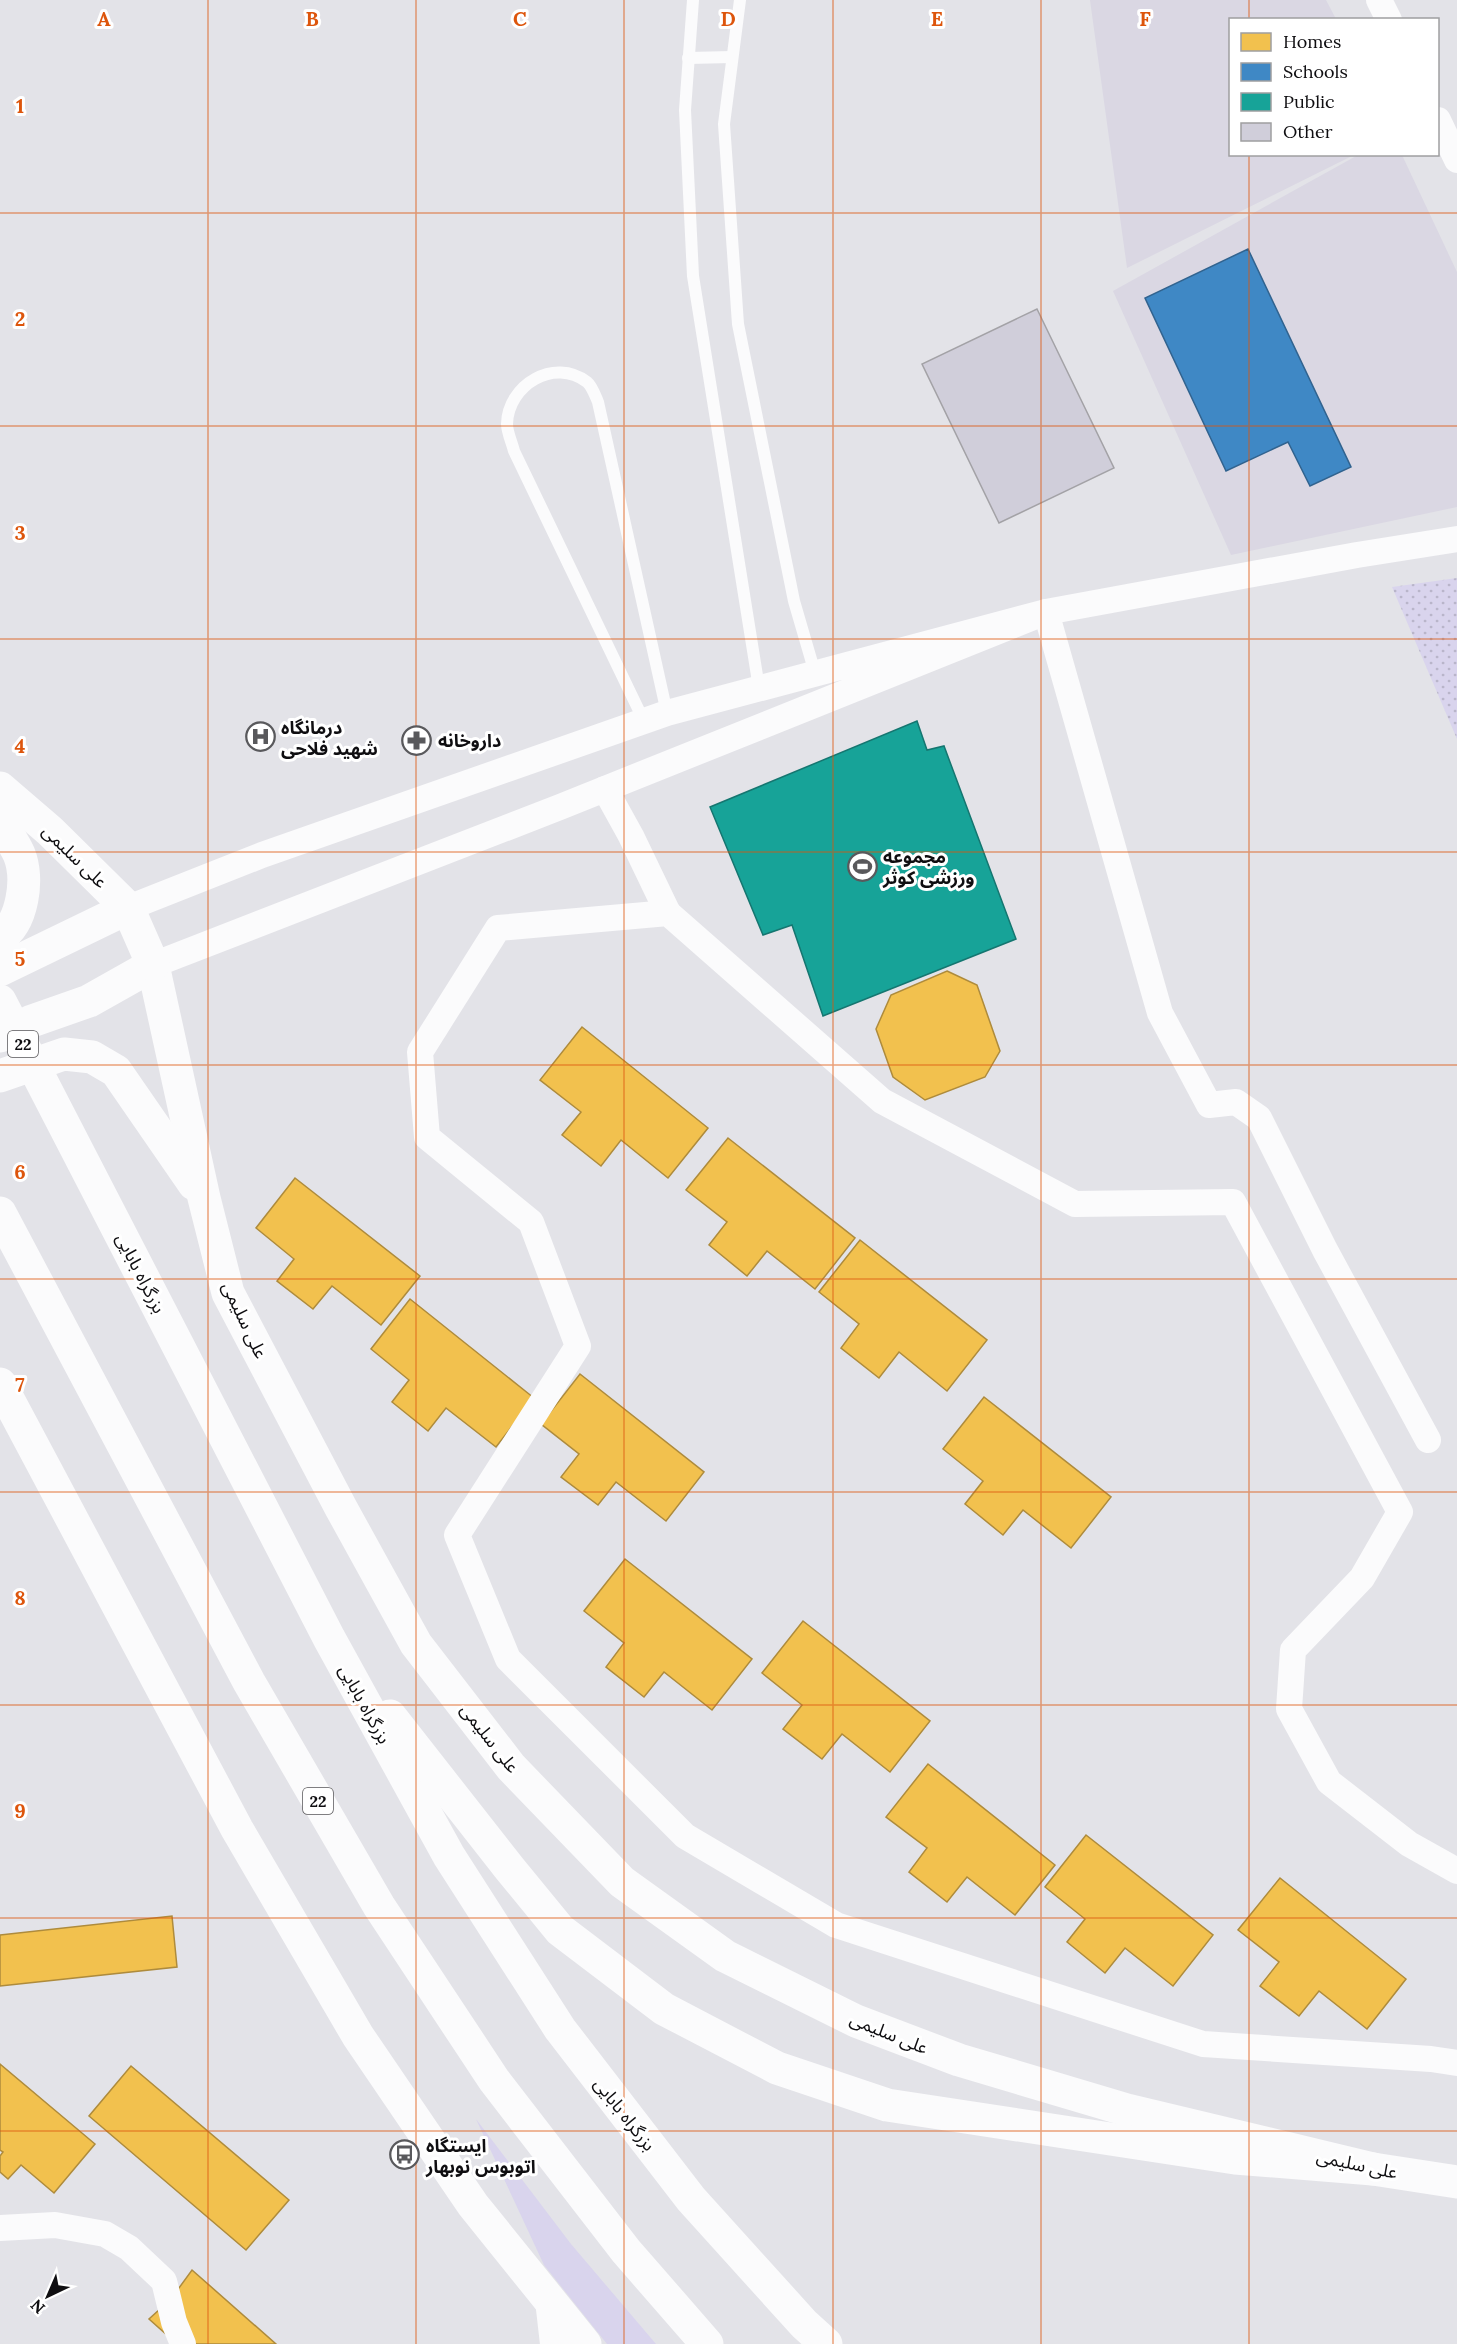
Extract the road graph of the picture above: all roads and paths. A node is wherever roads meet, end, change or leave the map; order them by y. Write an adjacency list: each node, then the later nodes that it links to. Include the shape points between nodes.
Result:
1 (693, 0): 4 (lane)
2 (740, 0): 3 (lane)
3 (732, 57): 4 (lane); 9 (lane, via 724,124 738,324 794,601)
4 (688, 58): 10 (lane, via 685,110 693,276)
5 (1439, 124): 6 (street)
6 (1457, 160)
7 (1457, 539): 8 (street)
8 (1046, 612): 9 (street); 13 (street); 26 (street, via 1160,1012 1209,1105 1236,1102 1258,1118)
9 (815, 673): 10 (street)
10 (759, 688): 11 (street)
11 (656, 717): 11 (lane, via 598,402 589,383 572,374 547,373 529,380 513,402 507,425 514,451); 15 (street, via 262,855)
12 (0, 788): 15 (main road, علی سلیمی)
13 (604, 789): 16 (street); 18 (street)
14 (0, 821): 17 (main road, via 20,856 24,883 19,910)
15 (128, 908): 18 (main road, علی سلیمی); 19 (main road)
16 (668, 913): 28 (street, via 882,1101 1075,1204 1233,1202 1400,1512 1362,1578 1293,1650 1289,1709 1329,1782 1409,1844); 29 (street, via 498,928 420,1052 427,1137 531,1222 578,1346 457,1535 508,1659 685,1836 836,1925 1203,2044)
17 (0, 937)
18 (153, 965): 21 (main road, via 89,1001); 23 (main road, علی سلیمی)
19 (0, 970)
20 (0, 1001): 27 (main road, بزرگراه بابایی / 22)
21 (0, 1036)
22 (0, 1076): 23 (main road, via 64,1054 92,1057 116,1071)
23 (204, 1198): 30 (main road, علی سلیمی, via 228,1293 416,1644 511,1767 622,1882 725,1956 856,2021 959,2060 1127,2110)
24 (0, 1213): 37 (main road, 22, via 249,1682 379,1906 494,2080 626,2251)
25 (0, 1384): 33 (main road, via 237,1829 358,2036 472,2205)
26 (1428, 1440)
27 (329, 1638): 30 (main road, via 560,1930 664,2009 777,2068 887,2105 1235,2158); 38 (main road, بزرگراه بابایی / 22, via 449,1856 560,2029 691,2199)
28 (1457, 1871)
29 (1457, 2063)
30 (1373, 2169): 31 (main road, علی سلیمی)
31 (1457, 2182)
32 (6, 2222): 34 (street, via 56,2225 105,2234 129,2248 164,2281)
33 (548, 2300): 35 (street); 36 (main road)
34 (183, 2344)
35 (553, 2344)
36 (585, 2344)
37 (706, 2344)
38 (826, 2344)

